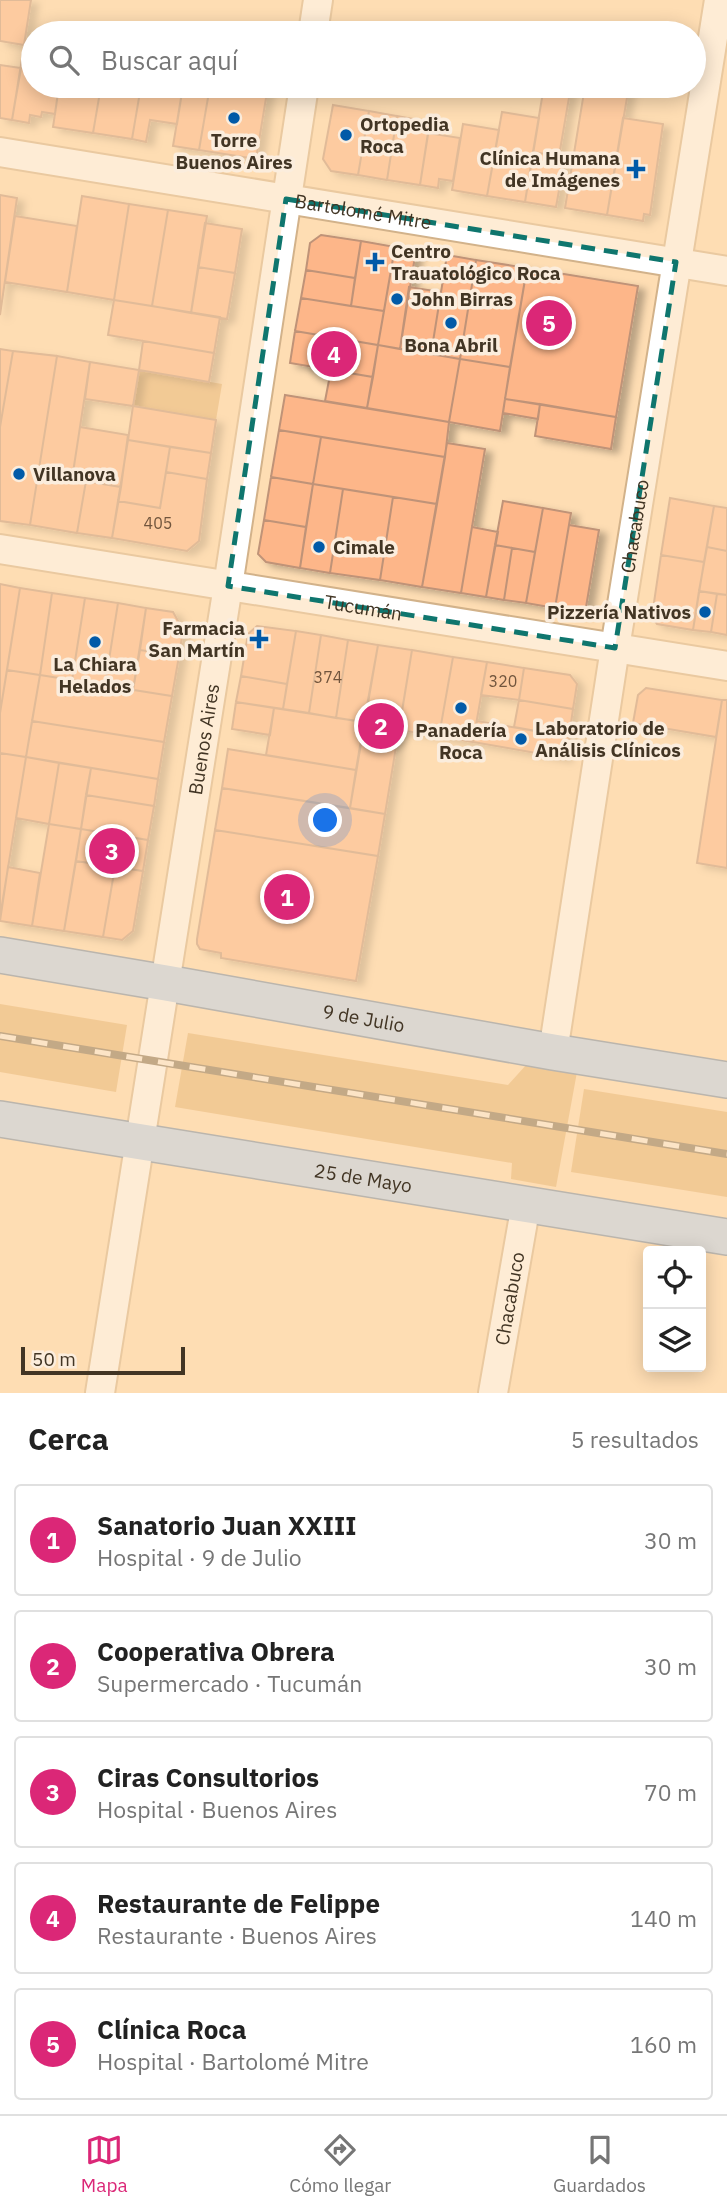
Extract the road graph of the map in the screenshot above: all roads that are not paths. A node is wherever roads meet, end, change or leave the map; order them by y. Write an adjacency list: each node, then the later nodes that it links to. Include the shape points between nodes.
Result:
1 (318, 0): 3 (street)
2 (719, 0): 4 (street, Chacabuco)
3 (315, 21)
4 (706, 79)
5 (302, 98): 8 (street, Buenos Aires)
6 (703, 98): 9 (street, Chacabuco)
7 (0, 152): 8 (street, Bartolomé Mitre)
8 (286, 199): 9 (street, Bartolomé Mitre); 12 (street, Buenos Aires)
9 (676, 262): 10 (street, Bartolomé Mitre); 13 (street, Chacabuco)
10 (727, 271)
11 (0, 549): 12 (street, Tucumán)
12 (228, 586): 13 (street, Tucumán); 16 (street, Buenos Aires)
13 (615, 648): 14 (street, Tucumán); 17 (street, Chacabuco)
14 (727, 666)
15 (0, 955): 16 (main road, 9 de Julio)
16 (166, 983): 17 (main road, 9 de Julio); 20 (street, Buenos Aires)
17 (553, 1052): 18 (main road, 9 de Julio)
18 (727, 1080)
19 (0, 1119): 20 (main road, 25 de Mayo)
20 (139, 1142): 21 (main road, 25 de Mayo); 23 (street, Buenos Aires)
21 (526, 1205): 22 (main road, 25 de Mayo); 24 (street, Chacabuco)
22 (727, 1237)
23 (100, 1393)
24 (493, 1393)

